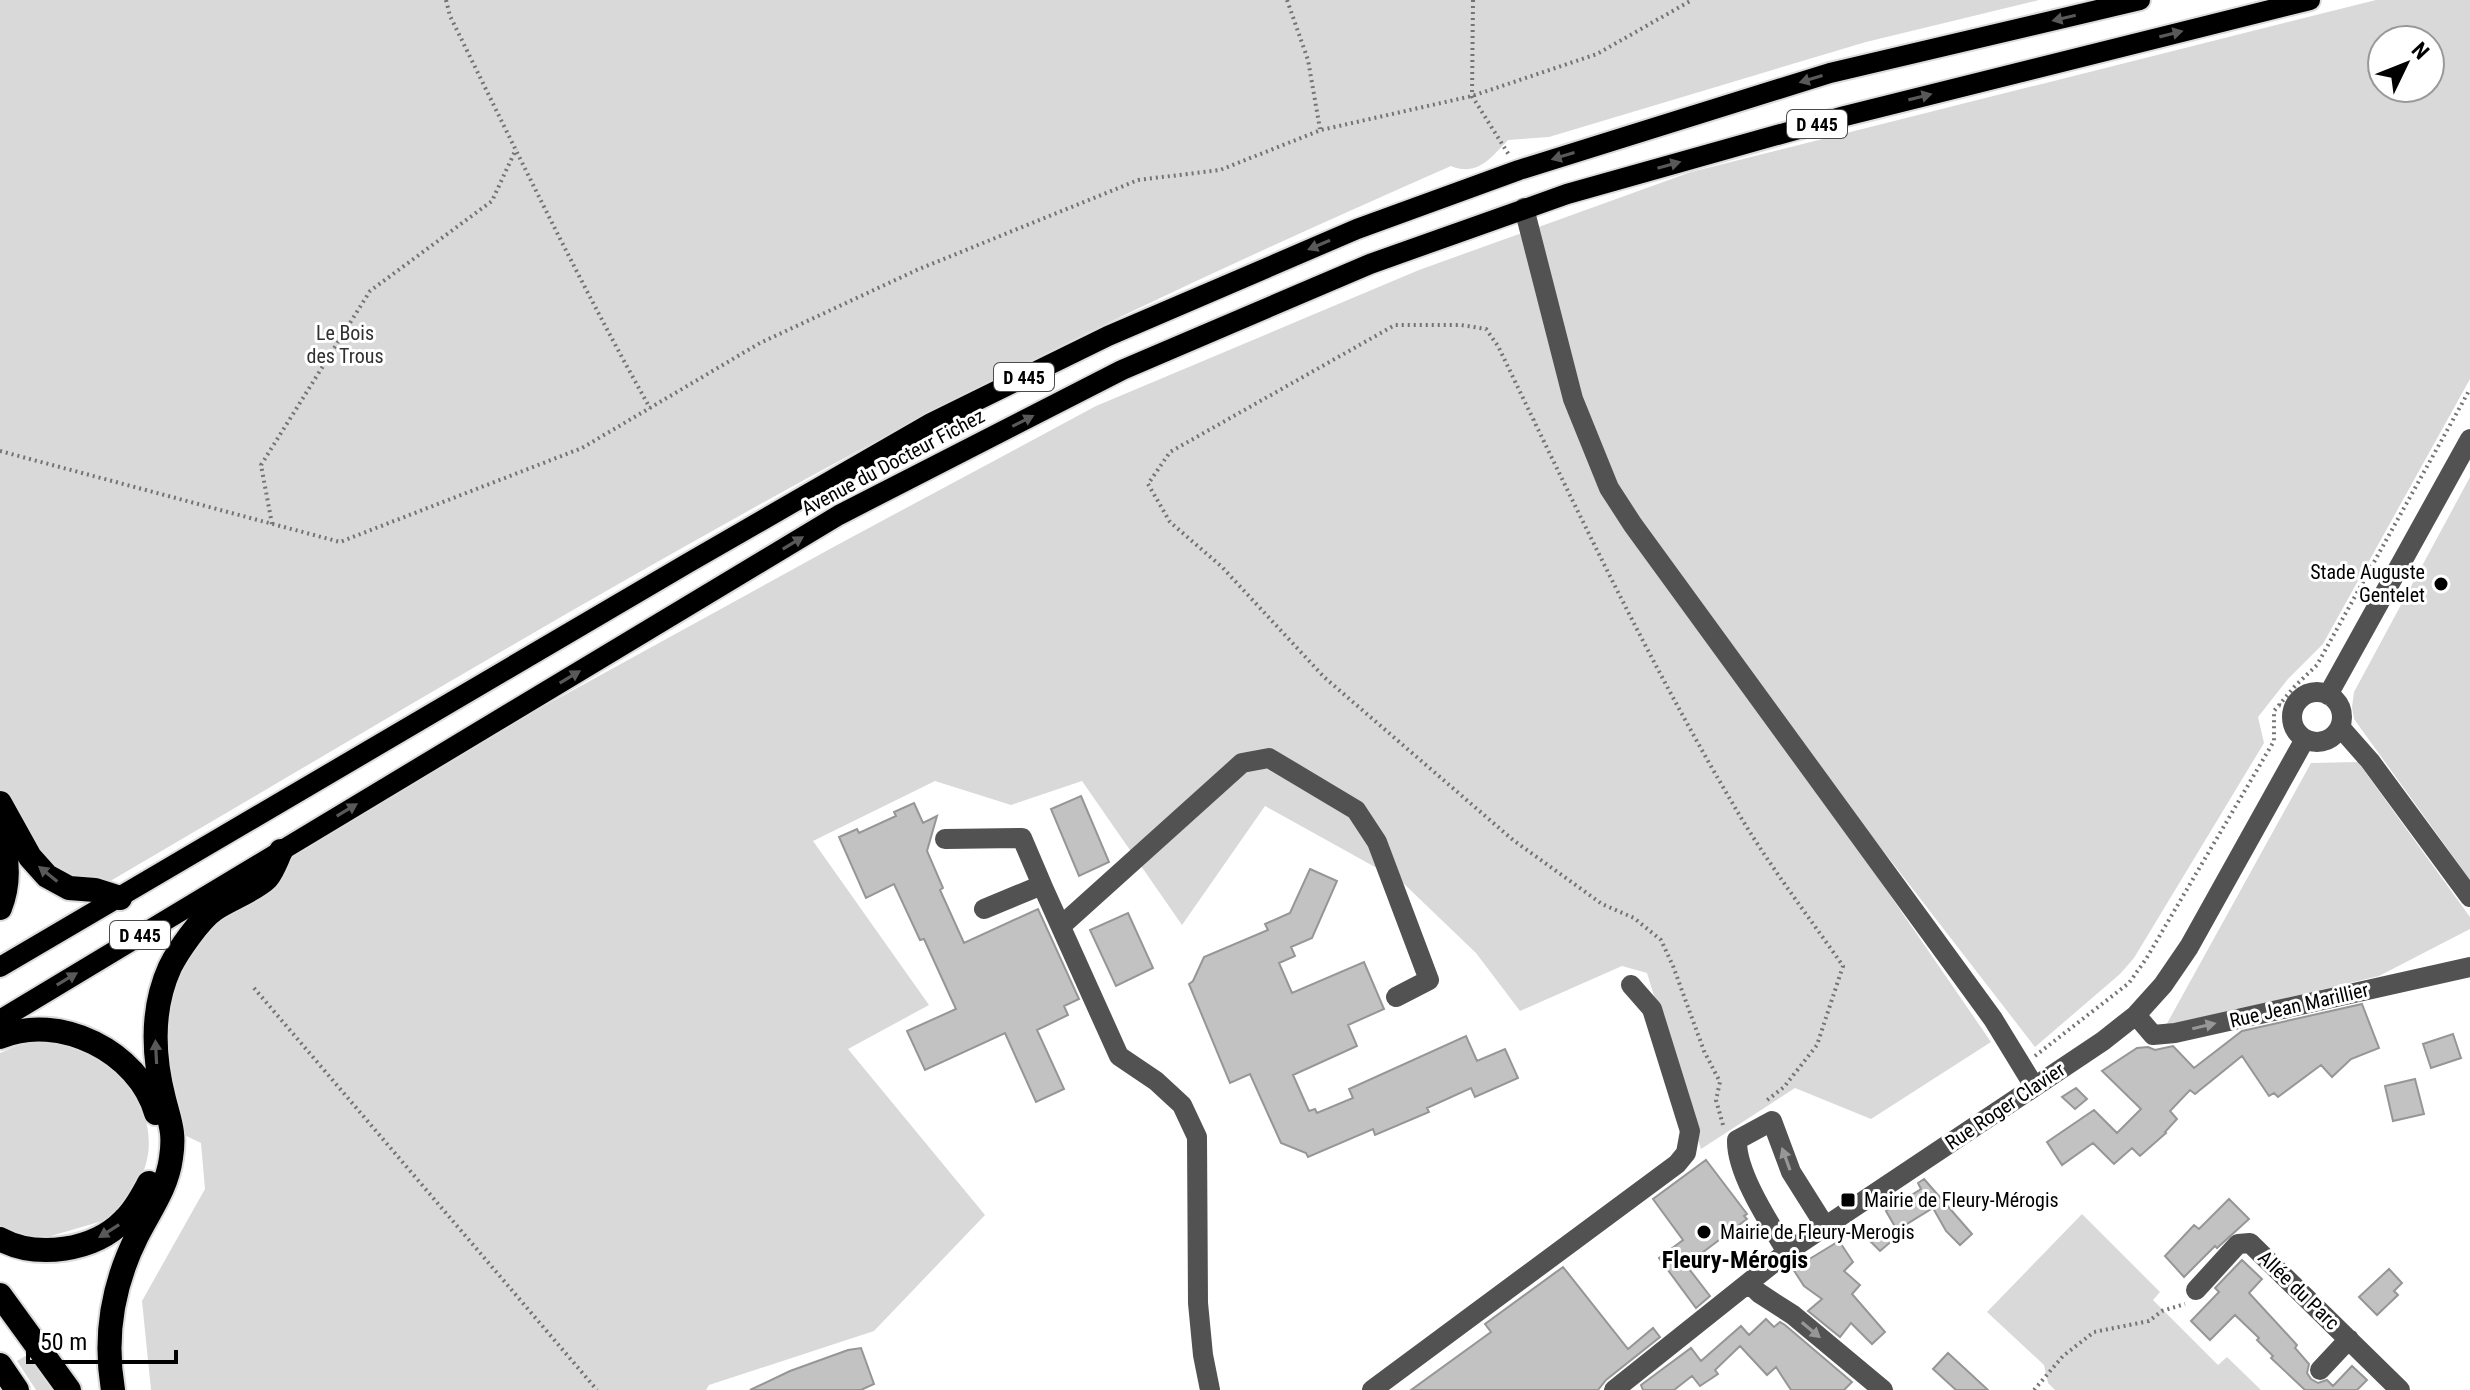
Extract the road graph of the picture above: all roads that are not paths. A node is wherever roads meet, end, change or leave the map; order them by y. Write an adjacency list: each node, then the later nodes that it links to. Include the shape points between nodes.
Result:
1 (2140, 0): 14 (main road, D 445, one-way to 14, via 1830,73 1519,170 1357,229 1108,336 931,423)
2 (2310, 0): 3 (main road, Avenue du Docteur Fichez / D 445, one-way to 2, via 1845,116)
3 (1524, 208): 11 (main road, Avenue du Docteur Fichez / D 445, one-way to 3, via 853,508 1122,370 1370,264); 25 (street, via 1573,399 1609,488 1993,1019)
4 (2470, 439): 5 (street)
5 (2328, 695): 6 (street, via 2341,711); 7 (street, via 2308,694 2286,708)
6 (2340, 727): 7 (street, via 2322,742); 13 (street)
7 (2305, 739): 22 (street, Rue Roger Clavier, via 2189,947)
8 (0, 803): 14 (highway, one-way to 8, via 69,888 47,876 30,857)
9 (0, 833): 15 (highway, via 8,876)
10 (945, 839): 12 (street, via 1022,838)
11 (281, 851): 23 (main road, D 445, one-way to 11); 38 (highway, one-way to 11, via 109,1338 120,1279 165,1186 171,1160 174,1130 156,1060 159,999 170,966 211,912 268,877)
12 (1042, 885): 16 (street); 17 (street)
13 (2470, 897)
14 (120, 898): 18 (main road, D 445)
15 (0, 908)
16 (984, 909)
17 (1061, 926): 21 (street, via 1242,763 1269,758 1356,810 1377,842 1429,980); 39 (street, via 1119,1056 1182,1105 1197,1137 1198,1303)
18 (0, 967)
19 (2470, 967): 22 (street, Rue Jean Marillier, one-way to 19, via 2153,1035 2175,1033)
20 (1631, 985): 40 (street, via 1652,1009 1660,1029 1690,1131 1686,1153)
21 (1396, 997)
22 (2136, 1015): 25 (street, Rue Roger Clavier)
23 (0, 1020)
24 (0, 1037): 27 (highway, one-way to 27, via 42,1028 94,1043 139,1076 159,1126 152,1179 123,1222 72,1248 44,1251)
25 (2034, 1086): 26 (street, Rue Roger Clavier)
26 (1825, 1226): 28 (street, Rue Roger Clavier); 28 (street, one-way to 28, via 1791,1172 1772,1121 1737,1140 1737,1154)
27 (0, 1239)
28 (1787, 1252): 29 (street, Rue Roger Clavier)
29 (1749, 1283): 35 (street, Rue Roger Clavier); 41 (street, one-way to 41)
30 (2196, 1290): 32 (street, Allée du Parc, via 2238,1244 2250,1243)
31 (0, 1295): 37 (highway)
32 (2349, 1339): 34 (street); 42 (street, Allée du Parc)
33 (0, 1365): 36 (highway)
34 (2320, 1370)
35 (1617, 1389)
36 (17, 1390)
37 (69, 1390)
38 (113, 1390)
39 (1210, 1390)
40 (1372, 1390)
41 (1883, 1390)
42 (2400, 1390)

